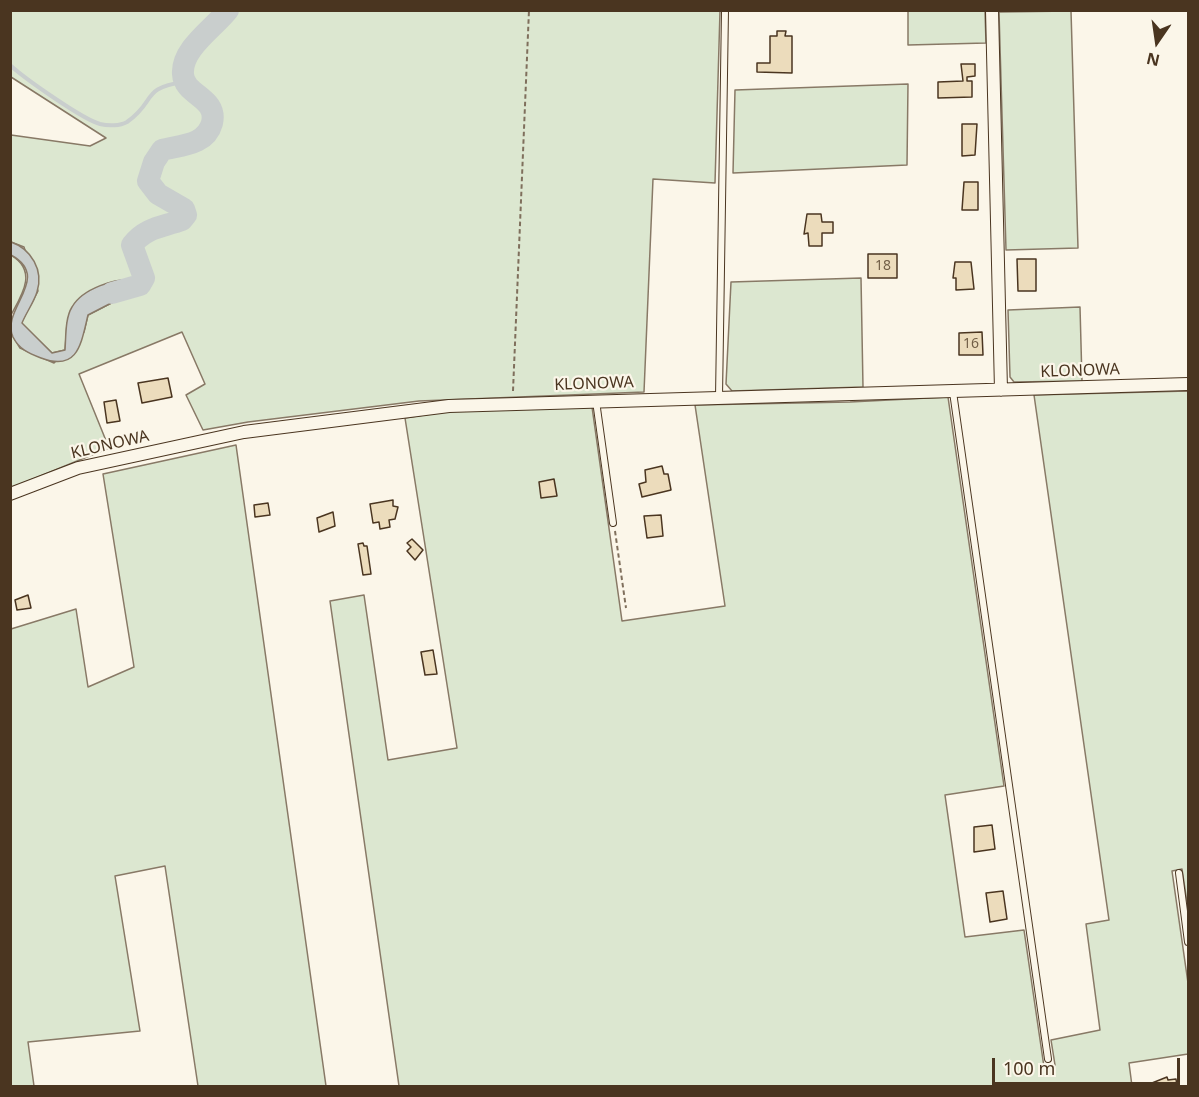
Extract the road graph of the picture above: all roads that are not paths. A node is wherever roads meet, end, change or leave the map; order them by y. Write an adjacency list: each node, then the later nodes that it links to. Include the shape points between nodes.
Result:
1 (724, 10): 6 (lane)
2 (992, 10): 4 (street)
3 (1188, 384): 4 (street, KLONOWA)
4 (1001, 390): 5 (street, KLONOWA)
5 (953, 392): 6 (street, KLONOWA); 12 (lane)
6 (720, 397): 7 (street, KLONOWA)
7 (596, 400): 8 (street, KLONOWA, via 449,406 244,432 78,468); 9 (lane)
8 (10, 494)
9 (614, 523)
10 (1179, 873): 11 (lane)
11 (1188, 942)
12 (1048, 1059)

